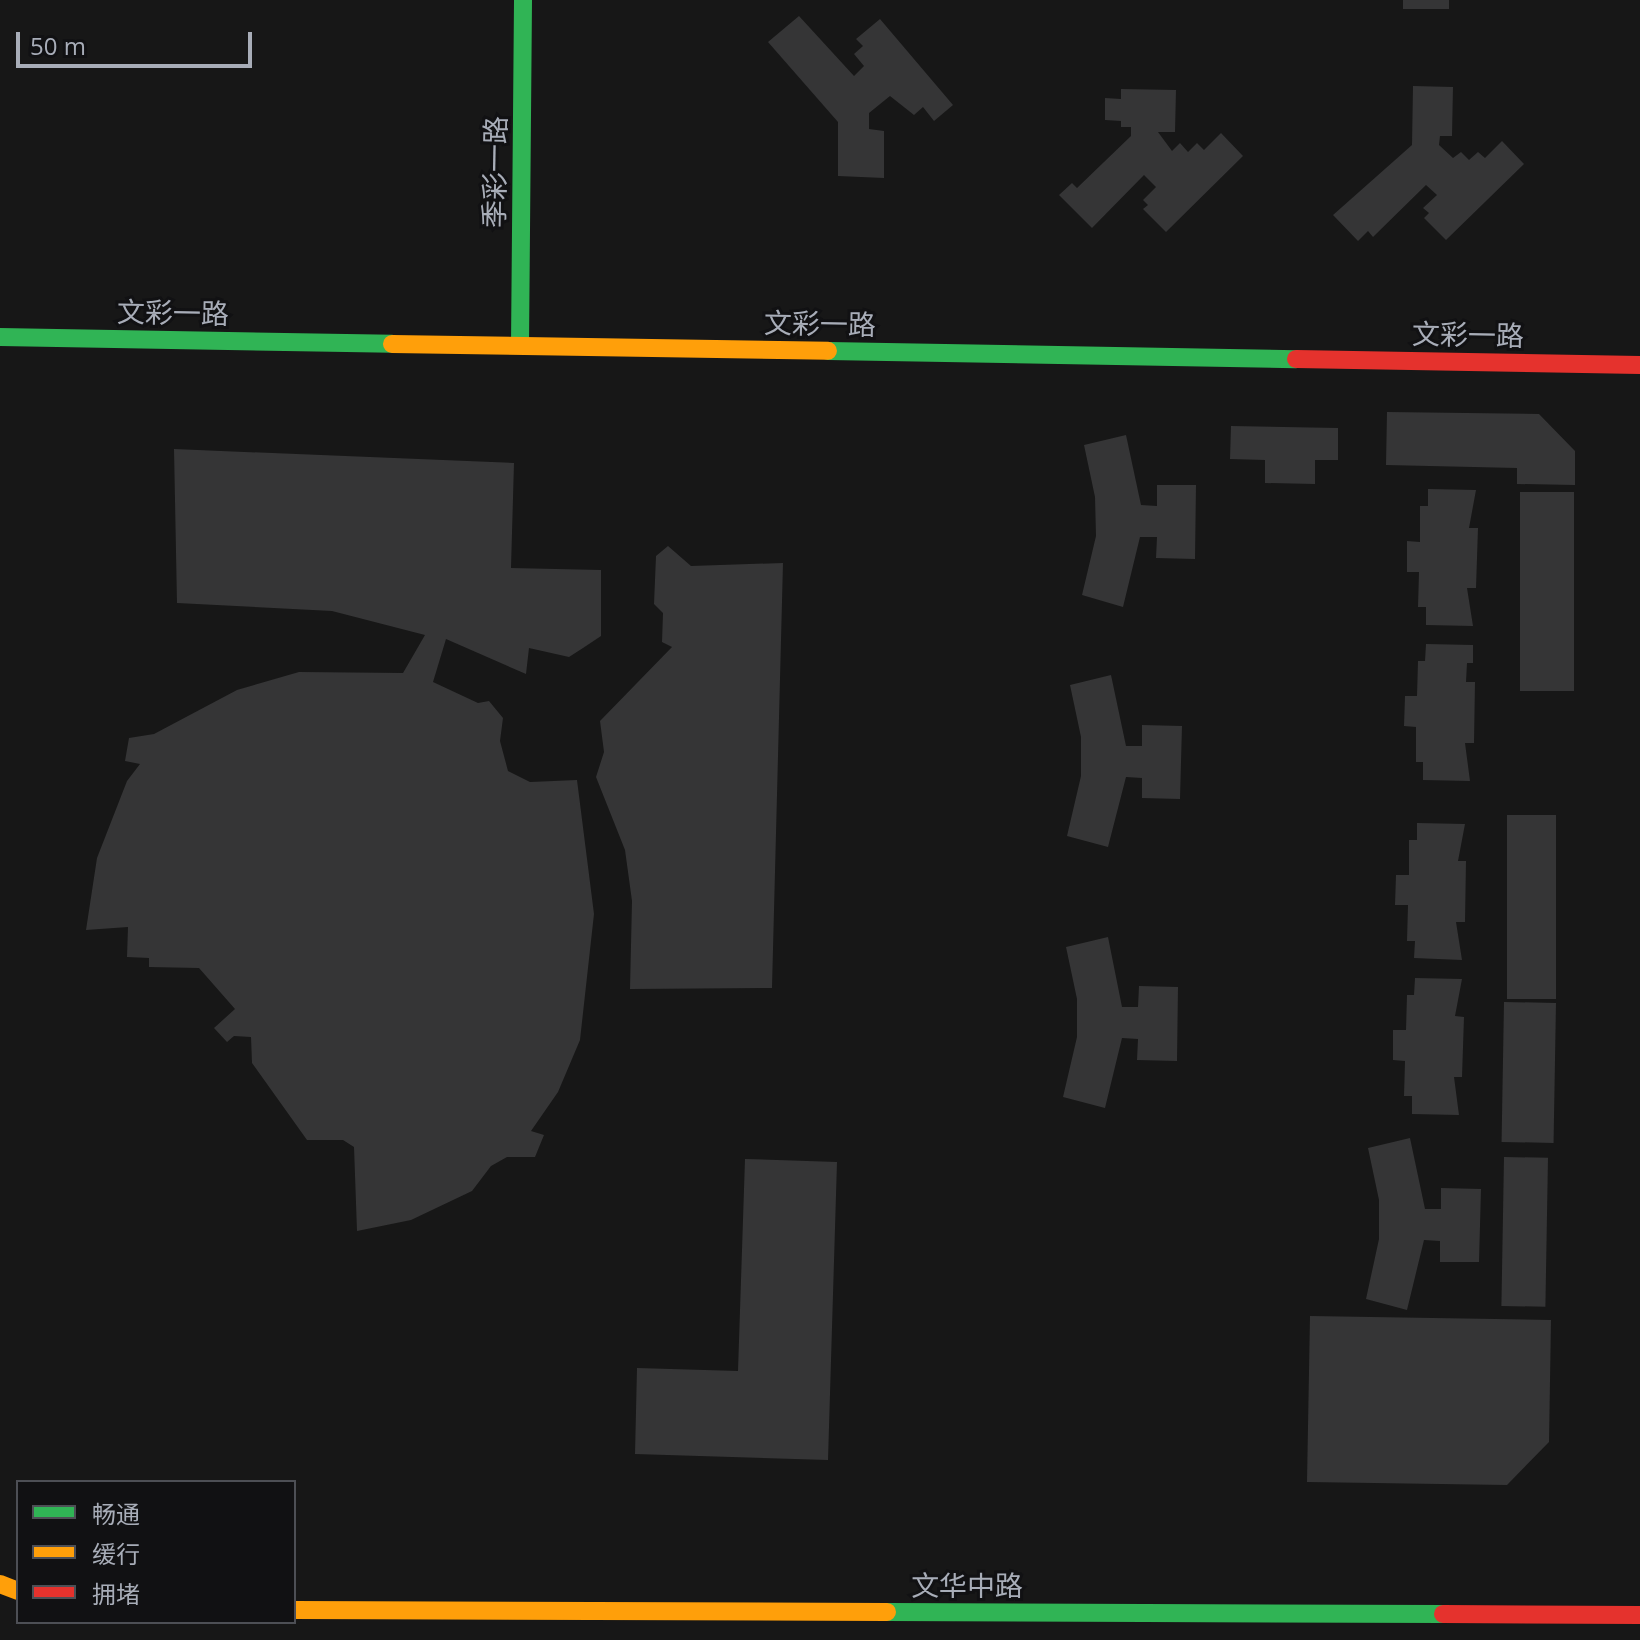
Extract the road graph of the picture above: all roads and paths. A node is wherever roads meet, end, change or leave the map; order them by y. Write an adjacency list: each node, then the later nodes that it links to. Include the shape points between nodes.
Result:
1 (523, 0): 3 (street, 季彩一路)
2 (0, 337): 3 (street, 文彩一路)
3 (520, 345): 4 (street, 文彩一路)
4 (1640, 365)
5 (296, 1610): 6 (street, 文华中路)
6 (1640, 1615)

